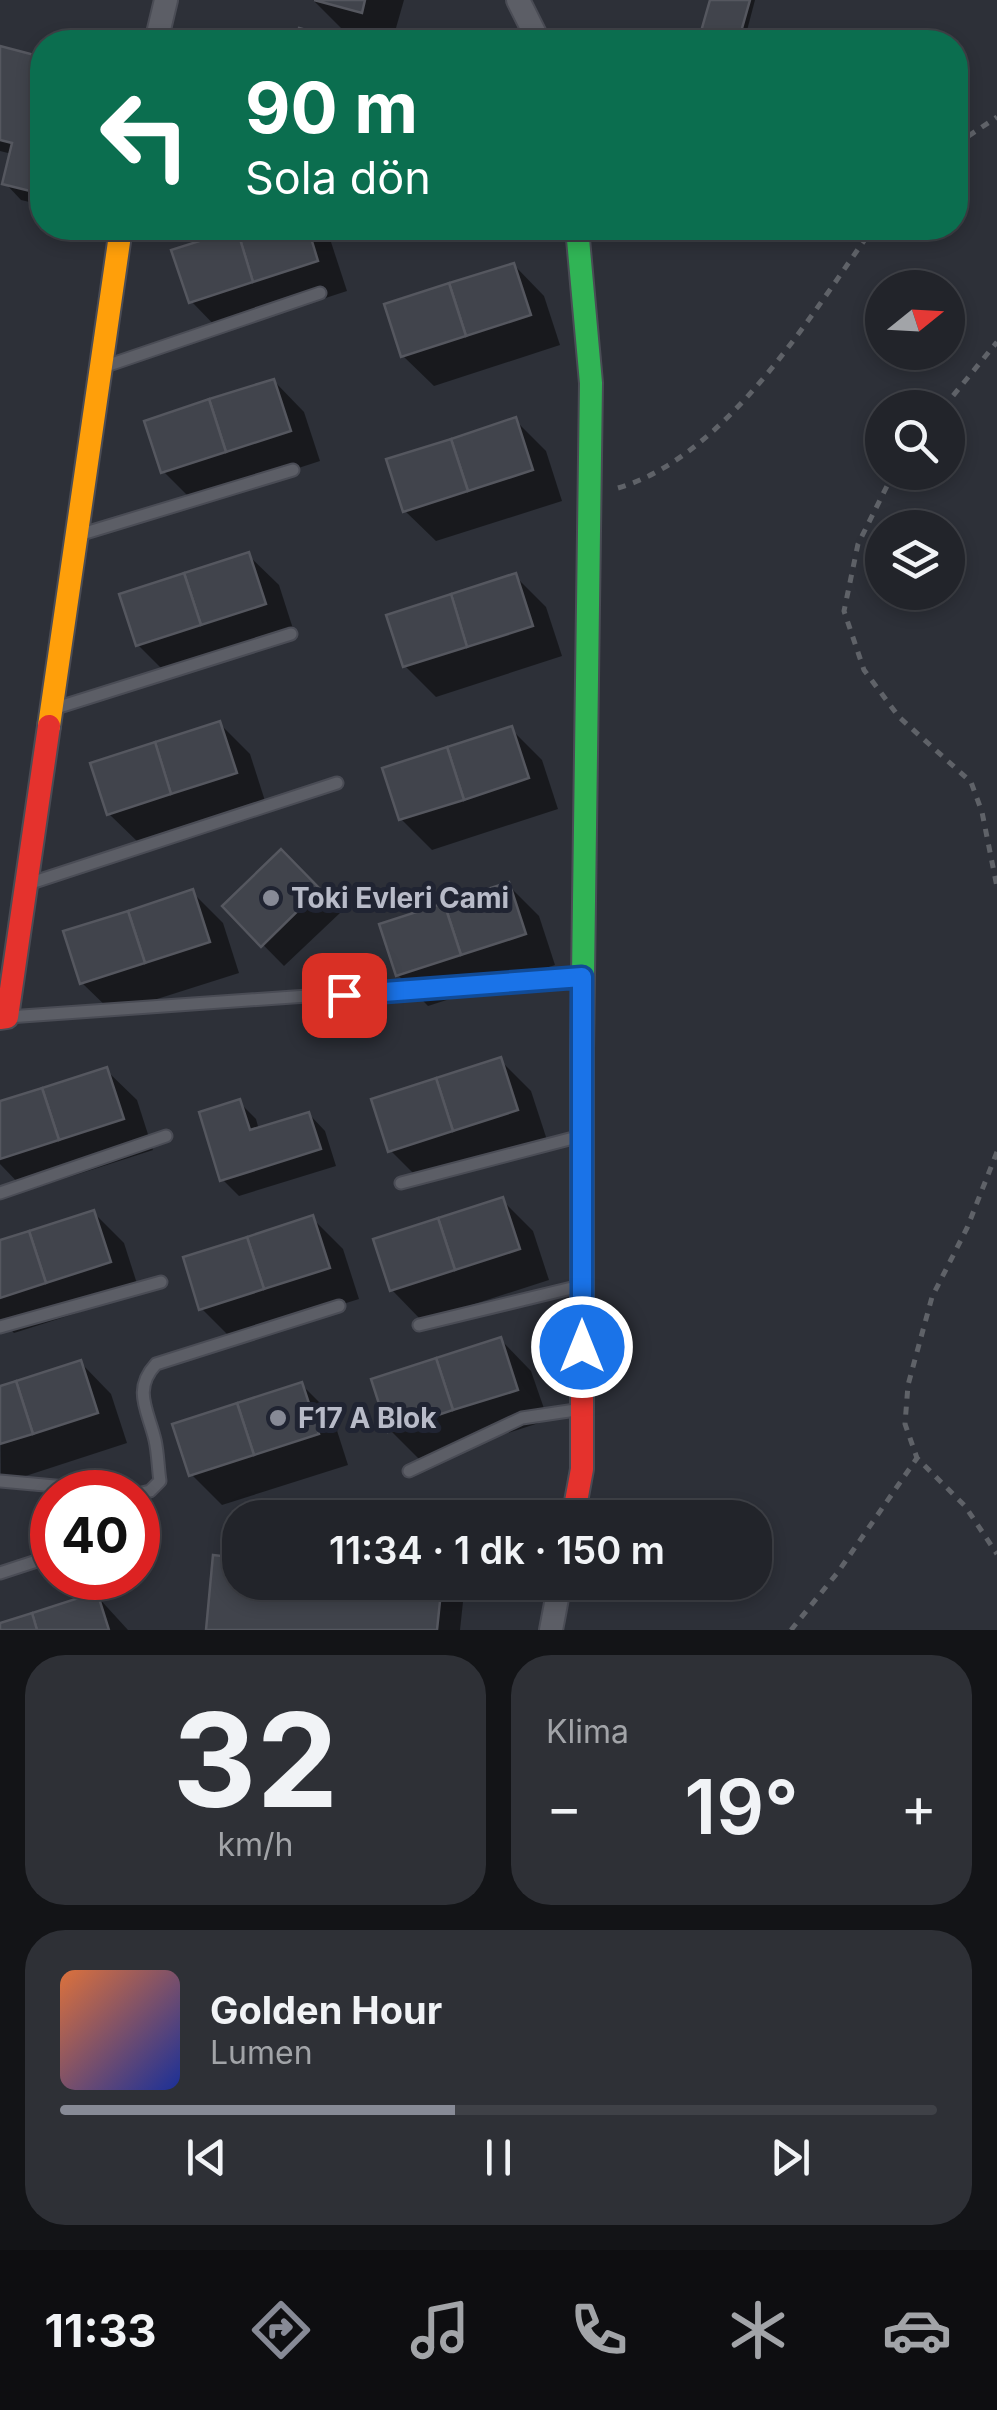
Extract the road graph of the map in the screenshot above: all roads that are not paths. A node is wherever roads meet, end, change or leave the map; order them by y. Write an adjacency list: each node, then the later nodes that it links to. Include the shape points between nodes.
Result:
1 (166, 0): 3 (street)
2 (518, 0): 4 (street)
3 (159, 30)
4 (533, 30)
5 (119, 240): 8 (street)
6 (573, 240): 15 (street, via 591,383)
7 (320, 293): 8 (lane)
8 (101, 368): 10 (street)
9 (293, 470): 10 (lane)
10 (76, 536): 12 (street)
11 (291, 634): 12 (lane)
12 (52, 710): 14 (street)
13 (337, 783): 14 (lane)
14 (26, 884): 16 (street)
15 (582, 977): 16 (lane); 18 (street)
16 (4, 1017)
17 (166, 1136): 20 (lane)
18 (582, 1136): 19 (lane); 22 (street)
19 (401, 1183)
20 (0, 1193)
21 (161, 1282): 25 (lane)
22 (582, 1285): 24 (lane); 26 (street)
23 (339, 1306): 27 (lane, via 156,1364 140,1390)
24 (419, 1325)
25 (0, 1327)
26 (582, 1409): 28 (lane, via 522,1418); 31 (street)
27 (159, 1470)
28 (409, 1471)
29 (0, 1481): 30 (lane)
30 (30, 1484)
31 (576, 1500)
32 (30, 1563): 33 (lane)
33 (0, 1573)
34 (557, 1600): 35 (street)
35 (551, 1630)

